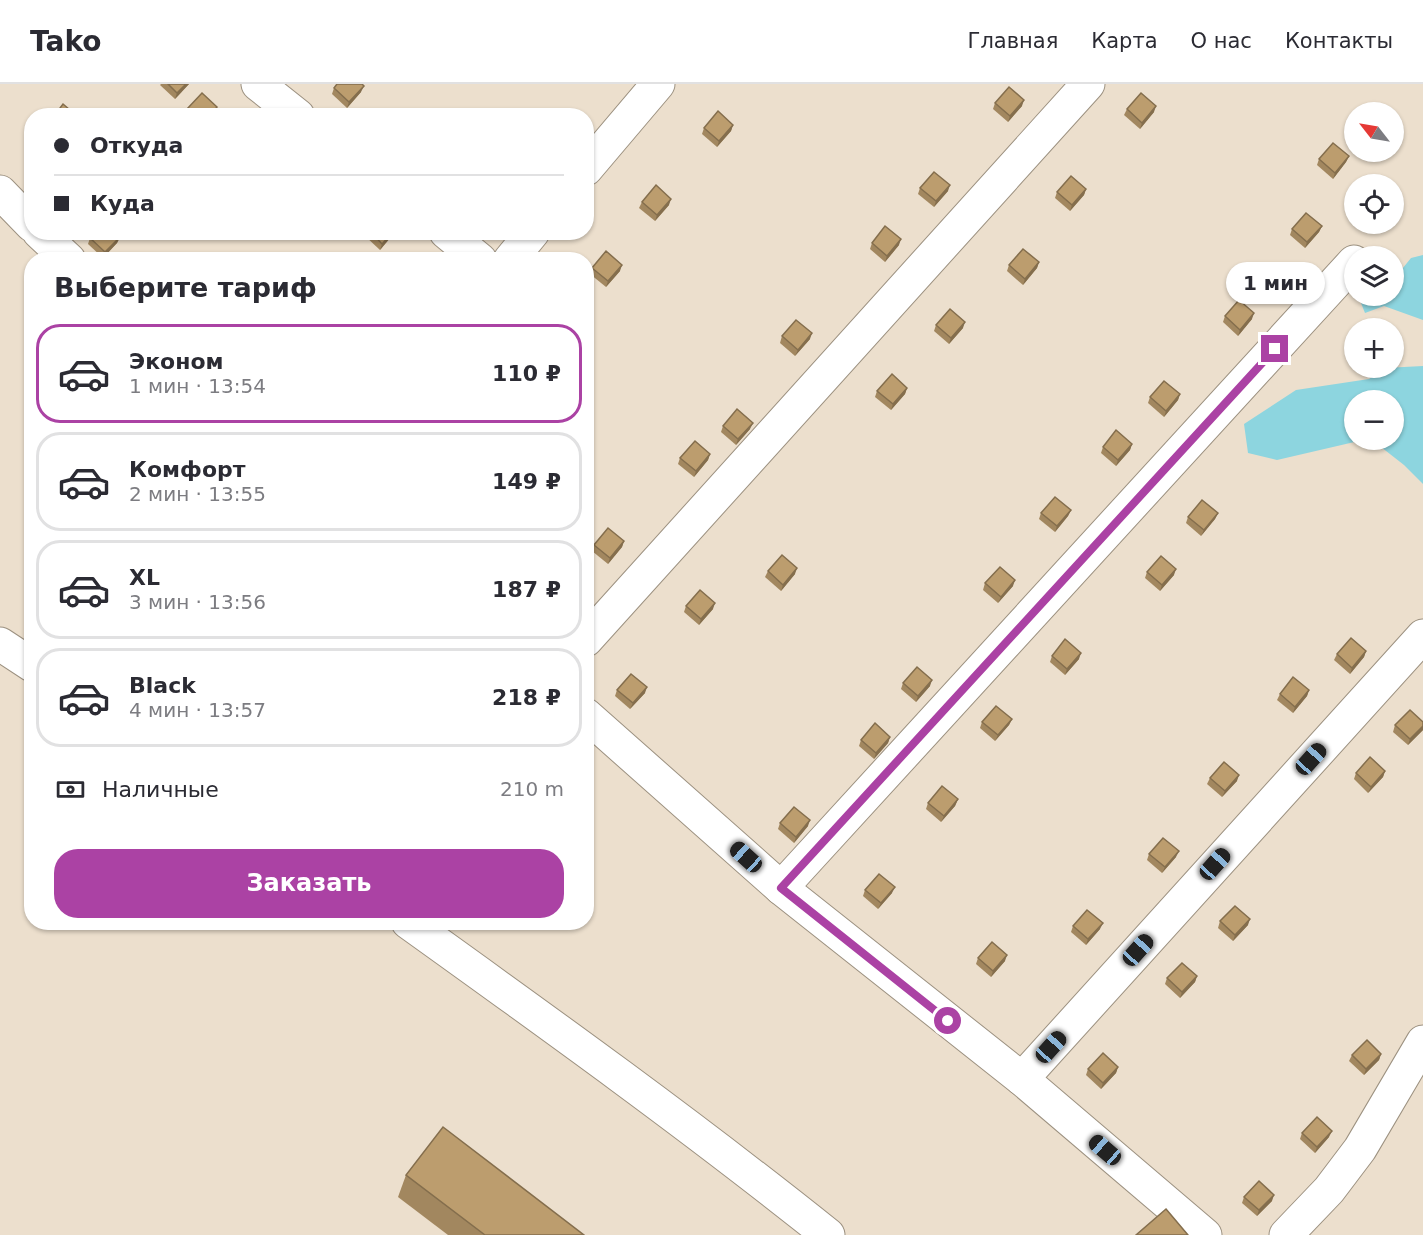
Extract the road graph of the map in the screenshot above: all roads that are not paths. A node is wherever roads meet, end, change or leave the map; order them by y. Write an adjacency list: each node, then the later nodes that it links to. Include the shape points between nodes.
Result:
1 (258, 84): 4 (street)
2 (657, 84): 5 (street)
3 (1089, 84): 15 (street)
4 (288, 108)
5 (594, 159)
6 (0, 192): 7 (street)
7 (24, 217)
8 (48, 240): 11 (street)
9 (456, 240): 12 (street)
10 (526, 240): 13 (street)
11 (60, 252)
12 (470, 252)
13 (517, 252)
14 (1344, 273): 20 (street)
15 (594, 631)
16 (1423, 636): 23 (street)
17 (0, 644): 18 (street)
18 (24, 660)
19 (594, 722): 20 (street)
20 (781, 888): 23 (street)
21 (419, 930): 24 (street, via 612,1069)
22 (1423, 1041): 26 (street, via 1360,1149 1329,1190)
23 (1022, 1079): 25 (street)
24 (828, 1235)
25 (1205, 1235)
26 (1286, 1235)

